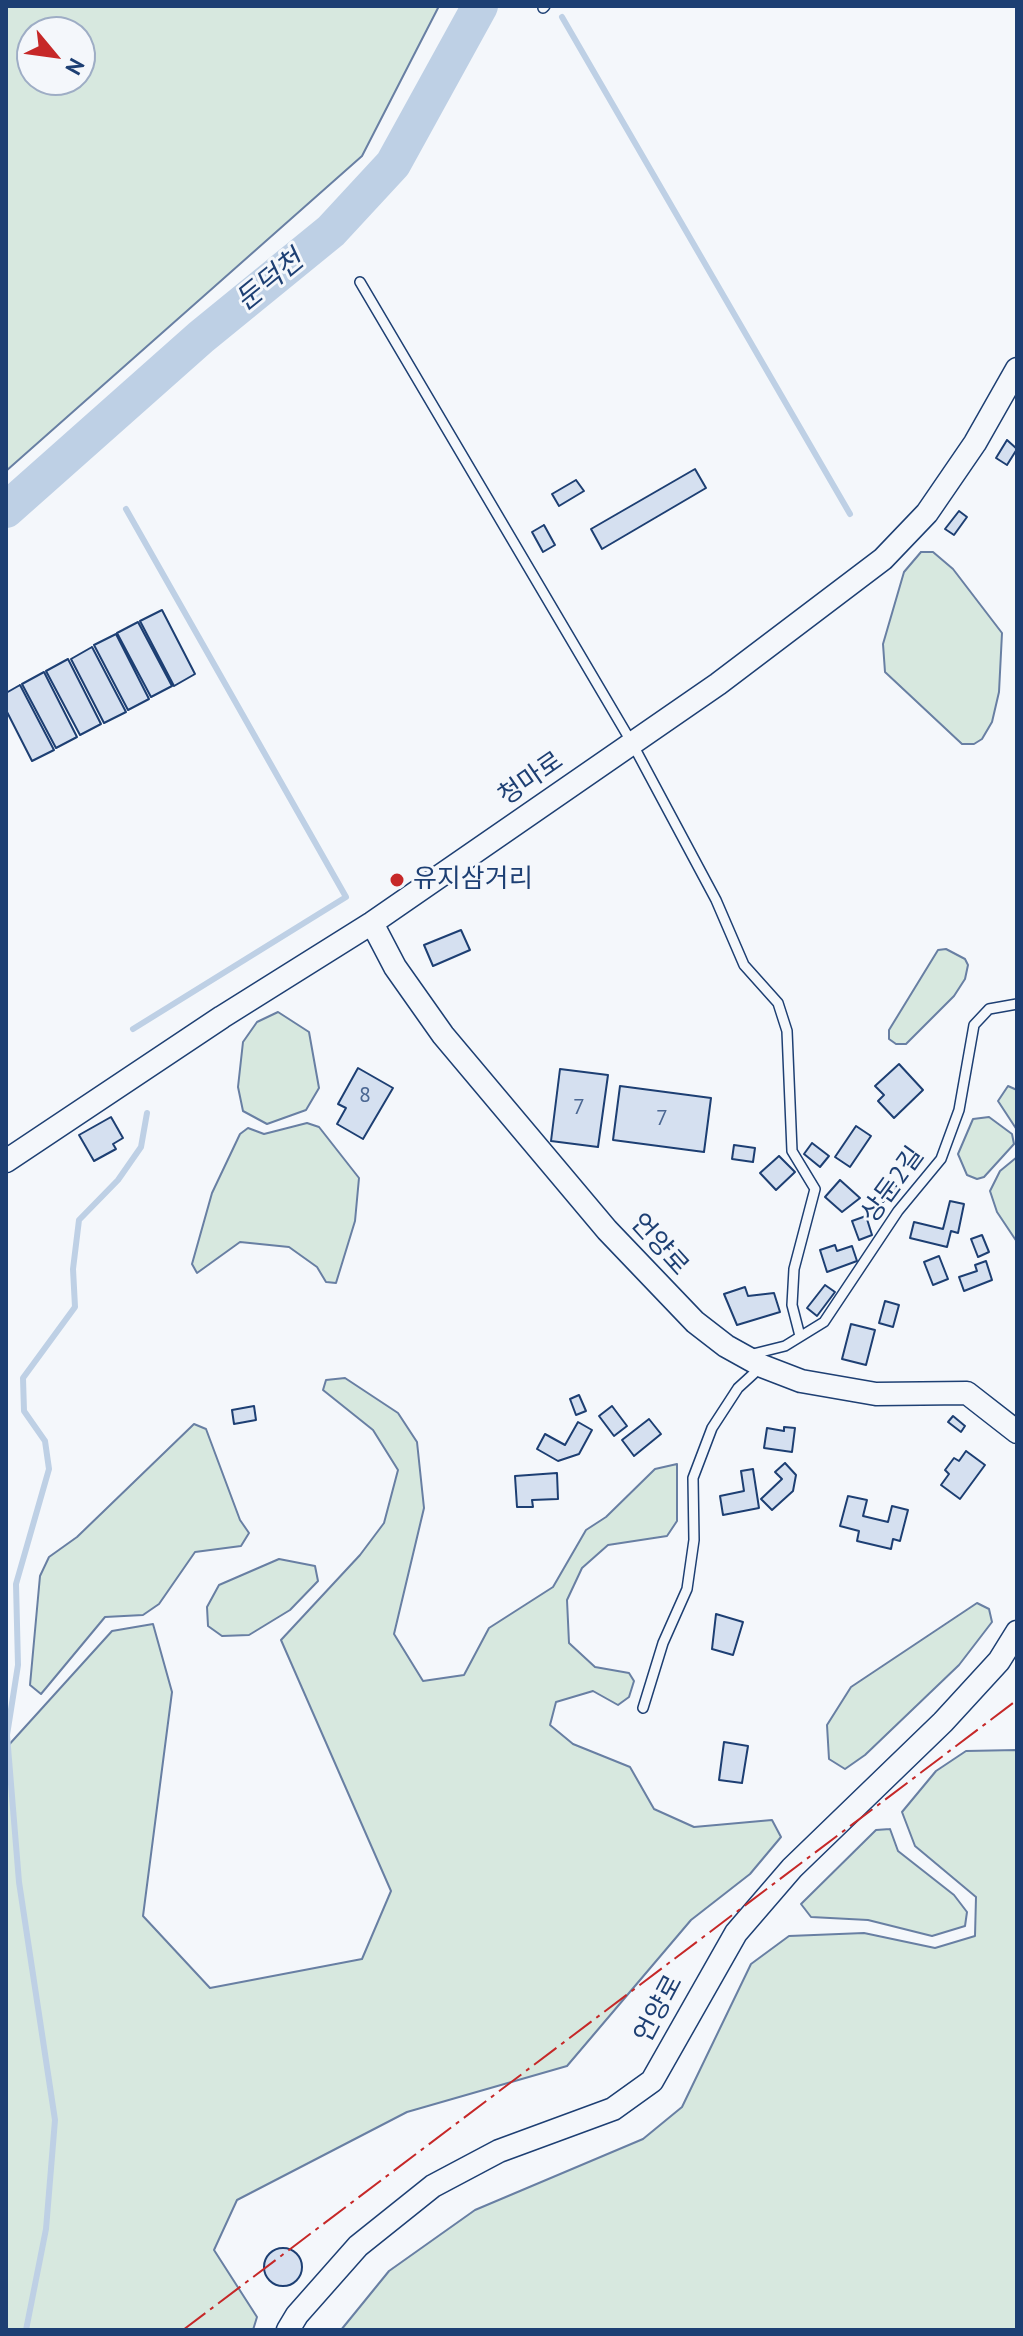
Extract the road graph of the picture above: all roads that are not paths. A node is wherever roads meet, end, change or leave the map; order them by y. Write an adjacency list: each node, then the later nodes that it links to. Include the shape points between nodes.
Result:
1 (360, 282): 3 (lane)
2 (1017, 369): 3 (street, 청마로, via 975,443 906,537 718,684)
3 (632, 743): 4 (street, 청마로); 7 (lane, via 716,900 744,965 778,1003 787,1031 792,1151 815,1189 794,1269 792,1305)
4 (372, 923): 6 (street, 청마로); 8 (street, 언양로, via 395,967 443,1035 517,1127 668,1297 705,1330)
5 (1017, 1004): 7 (lane, 상둔2길, via 989,1009 974,1025 959,1110 941,1159 898,1211 824,1322)
6 (6, 1161)
7 (800, 1336): 8 (lane, 상둔2길)
8 (753, 1361): 9 (street, 언양로, via 801,1381 862,1392 967,1393); 11 (lane, via 712,1428 693,1478 694,1540 687,1589)
9 (1017, 1432)
10 (1017, 1632): 12 (street, 언양로, via 999,1661 943,1722 792,1868 736,1933 652,2081 613,2109 499,2151 433,2186 358,2246)
11 (643, 1708)
12 (288, 2330)

